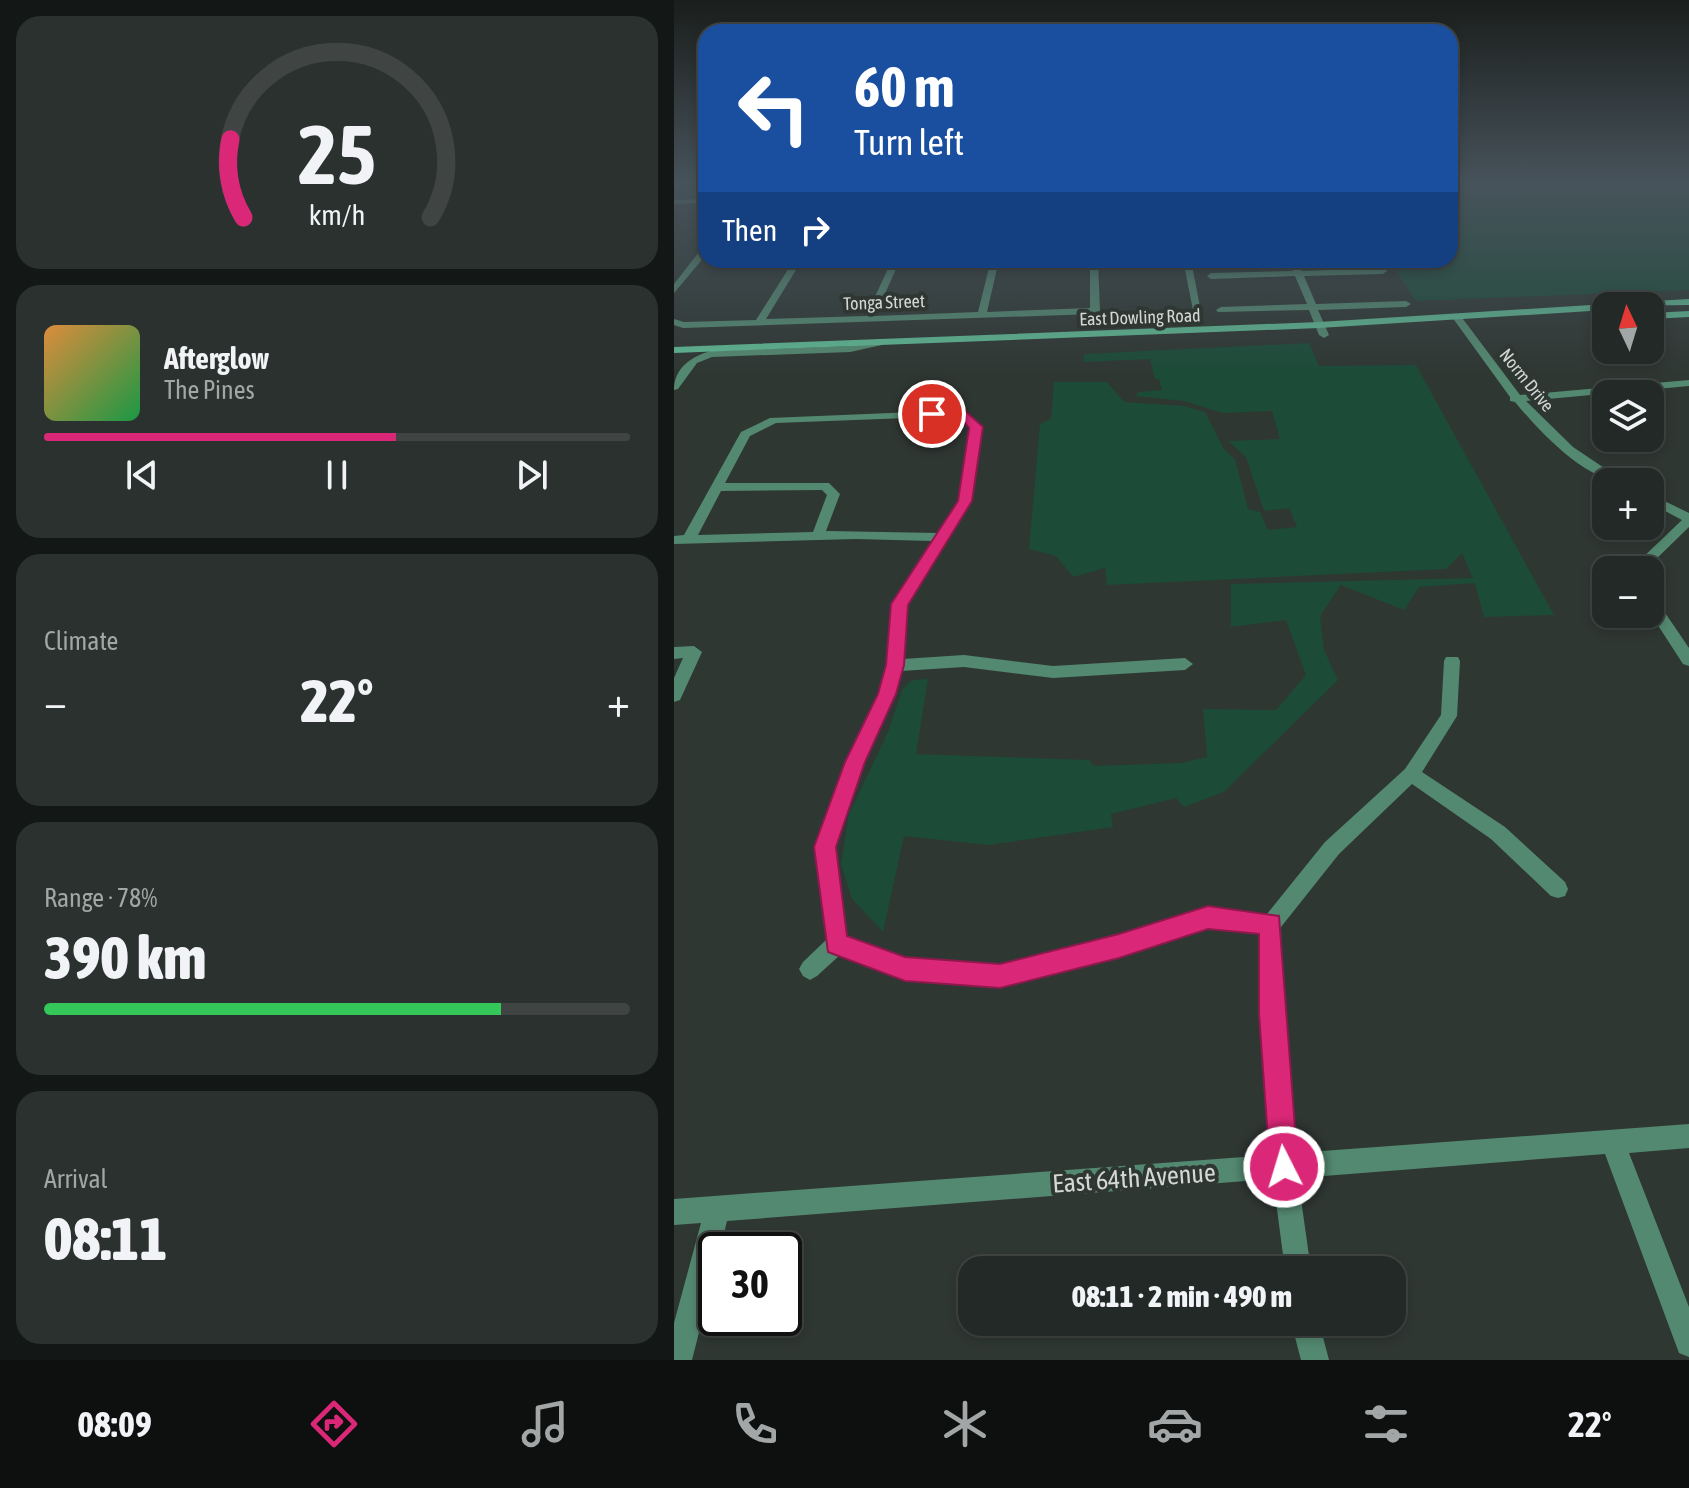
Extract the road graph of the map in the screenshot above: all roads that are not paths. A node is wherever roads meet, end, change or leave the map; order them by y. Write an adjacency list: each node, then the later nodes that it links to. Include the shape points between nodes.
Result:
1 (698, 259): 11 (street)
2 (793, 268): 26 (street)
3 (892, 268): 23 (street)
4 (993, 268): 20 (street)
5 (1094, 268): 20 (street, Tonga Street, via 1095,311)
6 (1189, 268): 17 (street)
7 (1296, 268): 9 (street)
8 (1383, 271): 9 (street)
9 (1299, 274): 10 (street); 15 (street)
10 (1211, 276)
11 (674, 290)
12 (1689, 302): 13 (main road)
13 (1664, 303)
14 (1406, 304): 15 (street)
15 (1311, 307): 18 (street); 27 (street)
16 (1592, 308): 25 (main road, East Dowling Road)
17 (1198, 310)
18 (1221, 310)
19 (1689, 314): 21 (main road)
20 (982, 315): 23 (street, Tonga Street)
21 (1664, 315)
22 (1592, 318): 25 (main road, East Dowling Road)
23 (869, 319): 26 (street, Tonga Street)
24 (674, 322): 26 (street, Tonga Street)
25 (1461, 322): 27 (main road, East Dowling Road); 34 (street, Norm Drive)
26 (759, 323)
27 (1321, 330): 28 (main road, East Dowling Road); 30 (main road, East Dowling Road)
28 (878, 343): 29 (main road, East Dowling Road); 30 (street, via 850,349 719,353)
29 (674, 350)
30 (693, 361): 31 (main road, East Dowling Road); 33 (street)
31 (674, 362)
32 (1689, 383): 34 (street)
33 (674, 387)
34 (1514, 399): 35 (street, Norm Drive)
35 (1593, 468)
36 (717, 487): 39 (street, via 825,486 834,494); 40 (street, via 745,434 774,420 963,413 976,427 965,501); 41 (street)
37 (1664, 506): 38 (street)
38 (1689, 519): 42 (street)
39 (818, 536): 40 (street); 41 (street)
40 (942, 537): 48 (street, via 899,604)
41 (682, 539)
42 (1651, 556)
43 (1664, 623): 45 (street)
44 (674, 653): 49 (street, via 694,652)
45 (1689, 660)
46 (1452, 661): 50 (street, via 1449,716)
47 (1185, 664): 48 (street, via 1053,672 964,661)
48 (895, 665): 53 (street, via 825,847)
49 (674, 696)
50 (1411, 774): 51 (street, via 1498,833); 52 (street, via 1332,848)
51 (1558, 889)
52 (1271, 924): 53 (street, via 1208,917 1000,976 905,969); 57 (street)
53 (837, 944): 54 (street)
54 (810, 969)
55 (1689, 1136): 56 (street, East 64th Avenue)
56 (1613, 1144): 57 (street, East 64th Avenue); 62 (street)
57 (1284, 1167): 58 (street, East 64th Avenue); 60 (street)
58 (718, 1208): 59 (street, East 64th Avenue); 63 (street)
59 (674, 1212)
60 (1296, 1256)
61 (1309, 1336): 64 (street)
62 (1689, 1343)
63 (678, 1360)
64 (1315, 1360)

